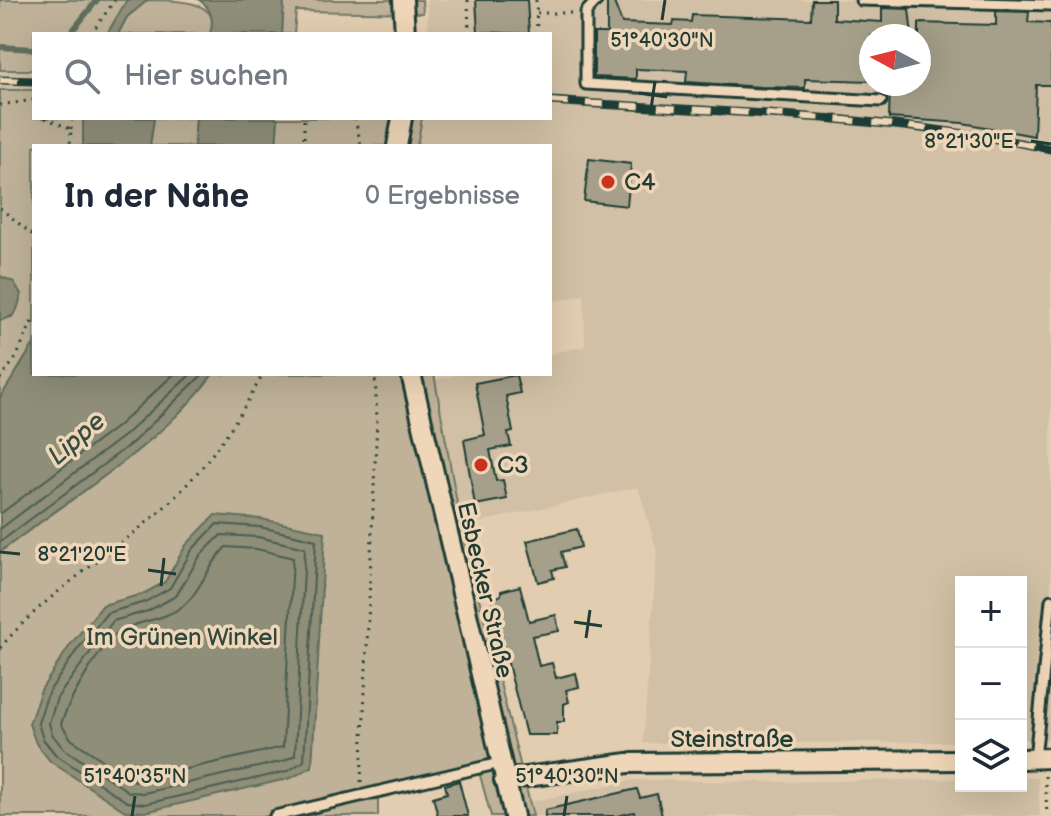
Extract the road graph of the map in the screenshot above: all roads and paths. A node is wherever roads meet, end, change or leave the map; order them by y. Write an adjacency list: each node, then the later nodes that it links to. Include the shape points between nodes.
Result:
1 (115, 0): 10 (path)
2 (403, 0): 11 (street)
3 (468, 0): 12 (path)
4 (536, 0): 9 (path)
5 (597, 0): 8 (lane)
6 (861, 0): 7 (lane)
7 (1051, 5)
8 (586, 12): 9 (path); 15 (lane, via 586,84)
9 (537, 13): 13 (path)
10 (92, 32)
11 (405, 32)
12 (469, 32)
13 (537, 32)
14 (32, 100): 16 (path)
15 (881, 101)
16 (0, 105)
17 (50, 120): 22 (path)
18 (72, 120): 22 (path)
19 (304, 120): 24 (path)
20 (355, 120): 25 (path)
21 (402, 120): 26 (street)
22 (71, 129): 23 (path)
23 (70, 144)
24 (304, 144)
25 (361, 144)
26 (397, 144)
27 (0, 208): 28 (path)
28 (32, 234)
29 (32, 322): 33 (path)
30 (262, 376): 35 (path, via 229,436 172,500 45,601)
31 (375, 376): 39 (path)
32 (411, 376): 38 (street, Esbecker Straße)
33 (0, 379)
34 (1051, 600): 36 (lane)
35 (0, 648)
36 (1038, 759): 42 (path)
37 (955, 760): 38 (street, Steinstraße, via 628,763)
38 (502, 772): 39 (lane); 41 (street, Esbecker Straße)
39 (360, 796): 40 (lane)
40 (275, 816)
41 (514, 816)
42 (1047, 816)

